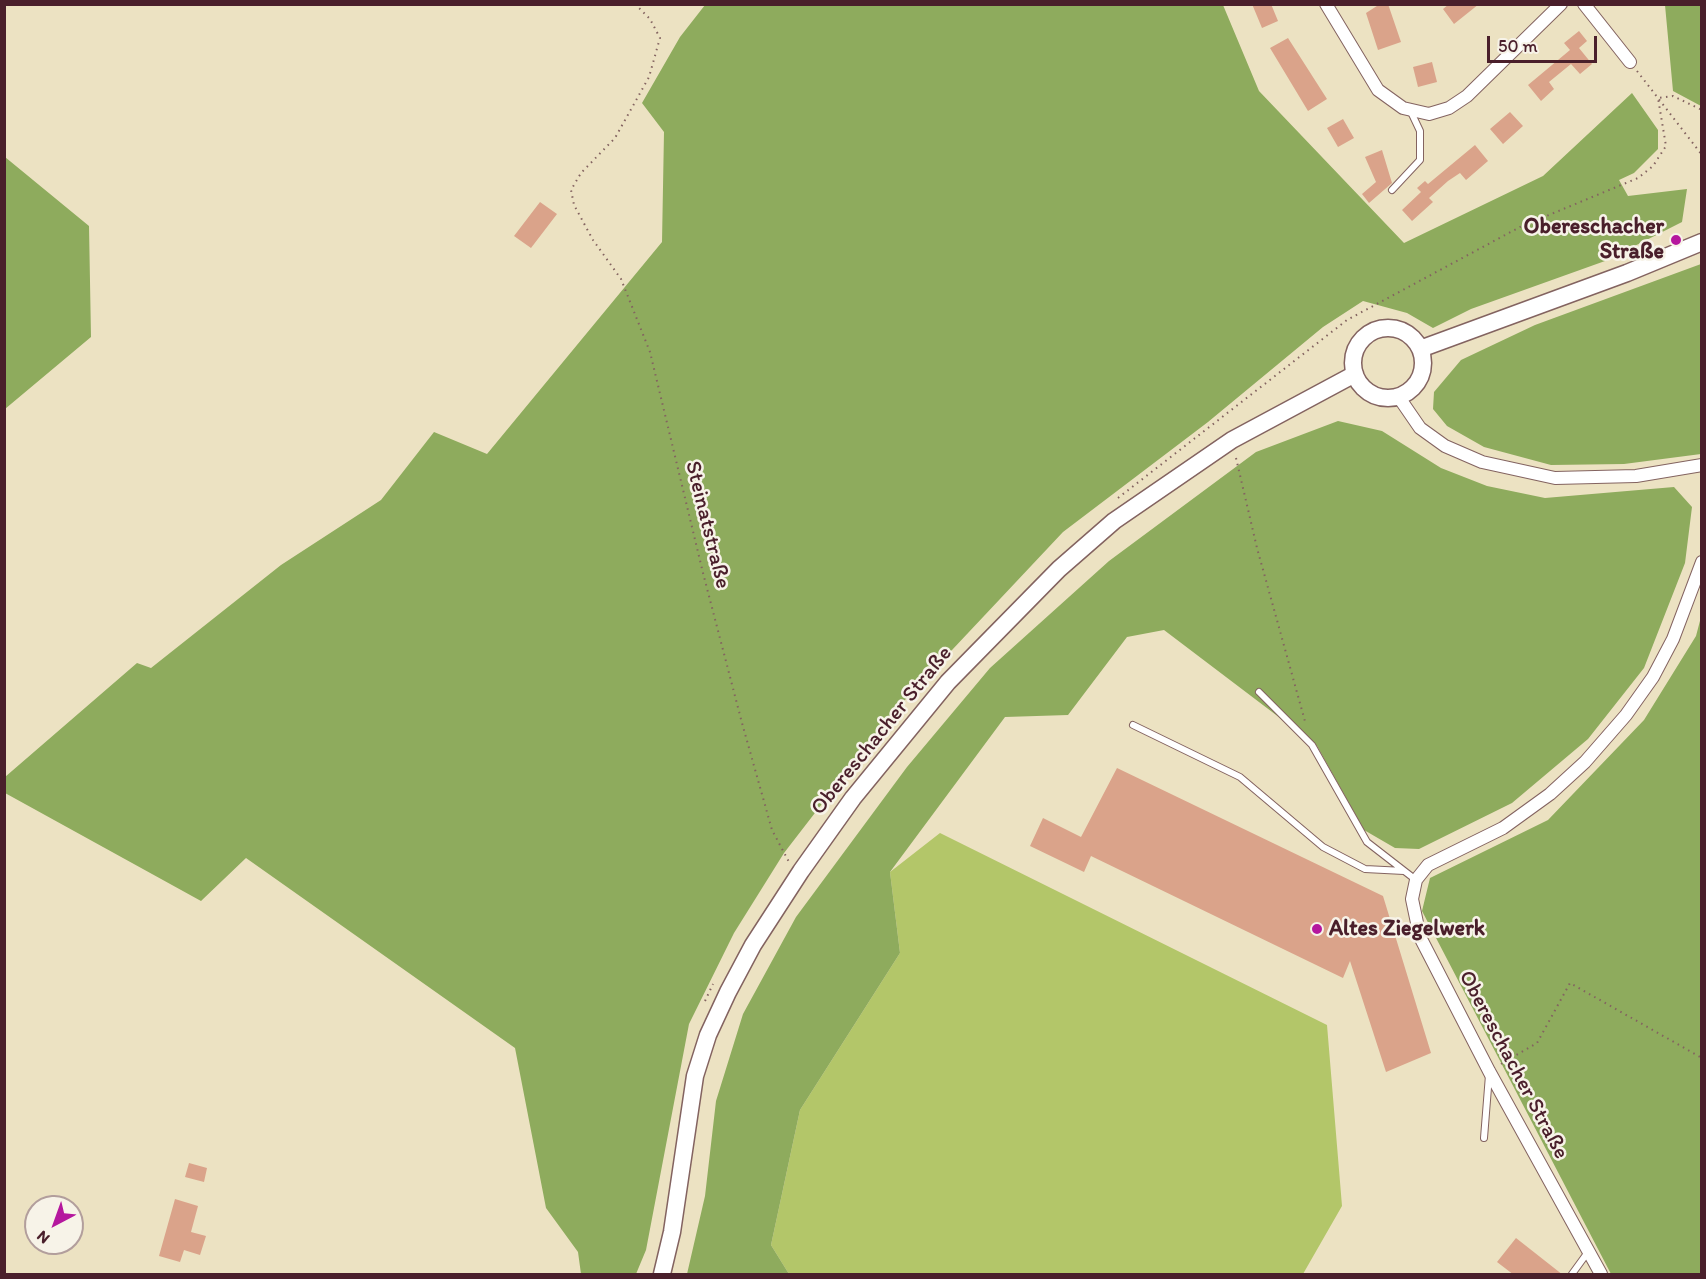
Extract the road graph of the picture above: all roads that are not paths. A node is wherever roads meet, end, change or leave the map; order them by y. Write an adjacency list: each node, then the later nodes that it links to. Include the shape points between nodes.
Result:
1 (1326, 4): 5 (street, via 1378,90)
2 (1561, 4): 5 (street, via 1467,96 1449,108 1429,114)
3 (1584, 4): 4 (street)
4 (1630, 62)
5 (1410, 111): 6 (lane, via 1419,130 1420,160)
6 (1392, 190)
7 (1701, 242): 8 (main road)
8 (1420, 349): 9 (main road, via 1401,330 1375,330 1356,348); 10 (main road, via 1419,378)
9 (1355, 374): 10 (main road, via 1372,394); 20 (main road, Obereschacher Straße, via 1232,440 1114,521 1059,569 998,628 907,729 795,867 708,1035 695,1076)
10 (1398, 396): 11 (street, via 1420,428 1445,446 1482,462 1555,478 1636,476)
11 (1701, 465)
12 (1701, 562): 16 (street, via 1668,648 1620,723 1550,794 1503,828 1428,865)
13 (1259, 692): 15 (lane, via 1312,745 1367,842)
14 (1133, 724): 15 (lane, via 1240,777 1323,847 1365,869)
15 (1404, 871): 16 (lane)
16 (1416, 880): 17 (street, Obereschacher Straße, via 1412,899 1420,937)
17 (1489, 1071): 18 (lane); 19 (street, Obereschacher Straße)
18 (1484, 1138)
19 (1588, 1252): 21 (lane); 22 (street, Obereschacher Straße)
20 (662, 1275)
21 (1572, 1275)
22 (1600, 1275)

